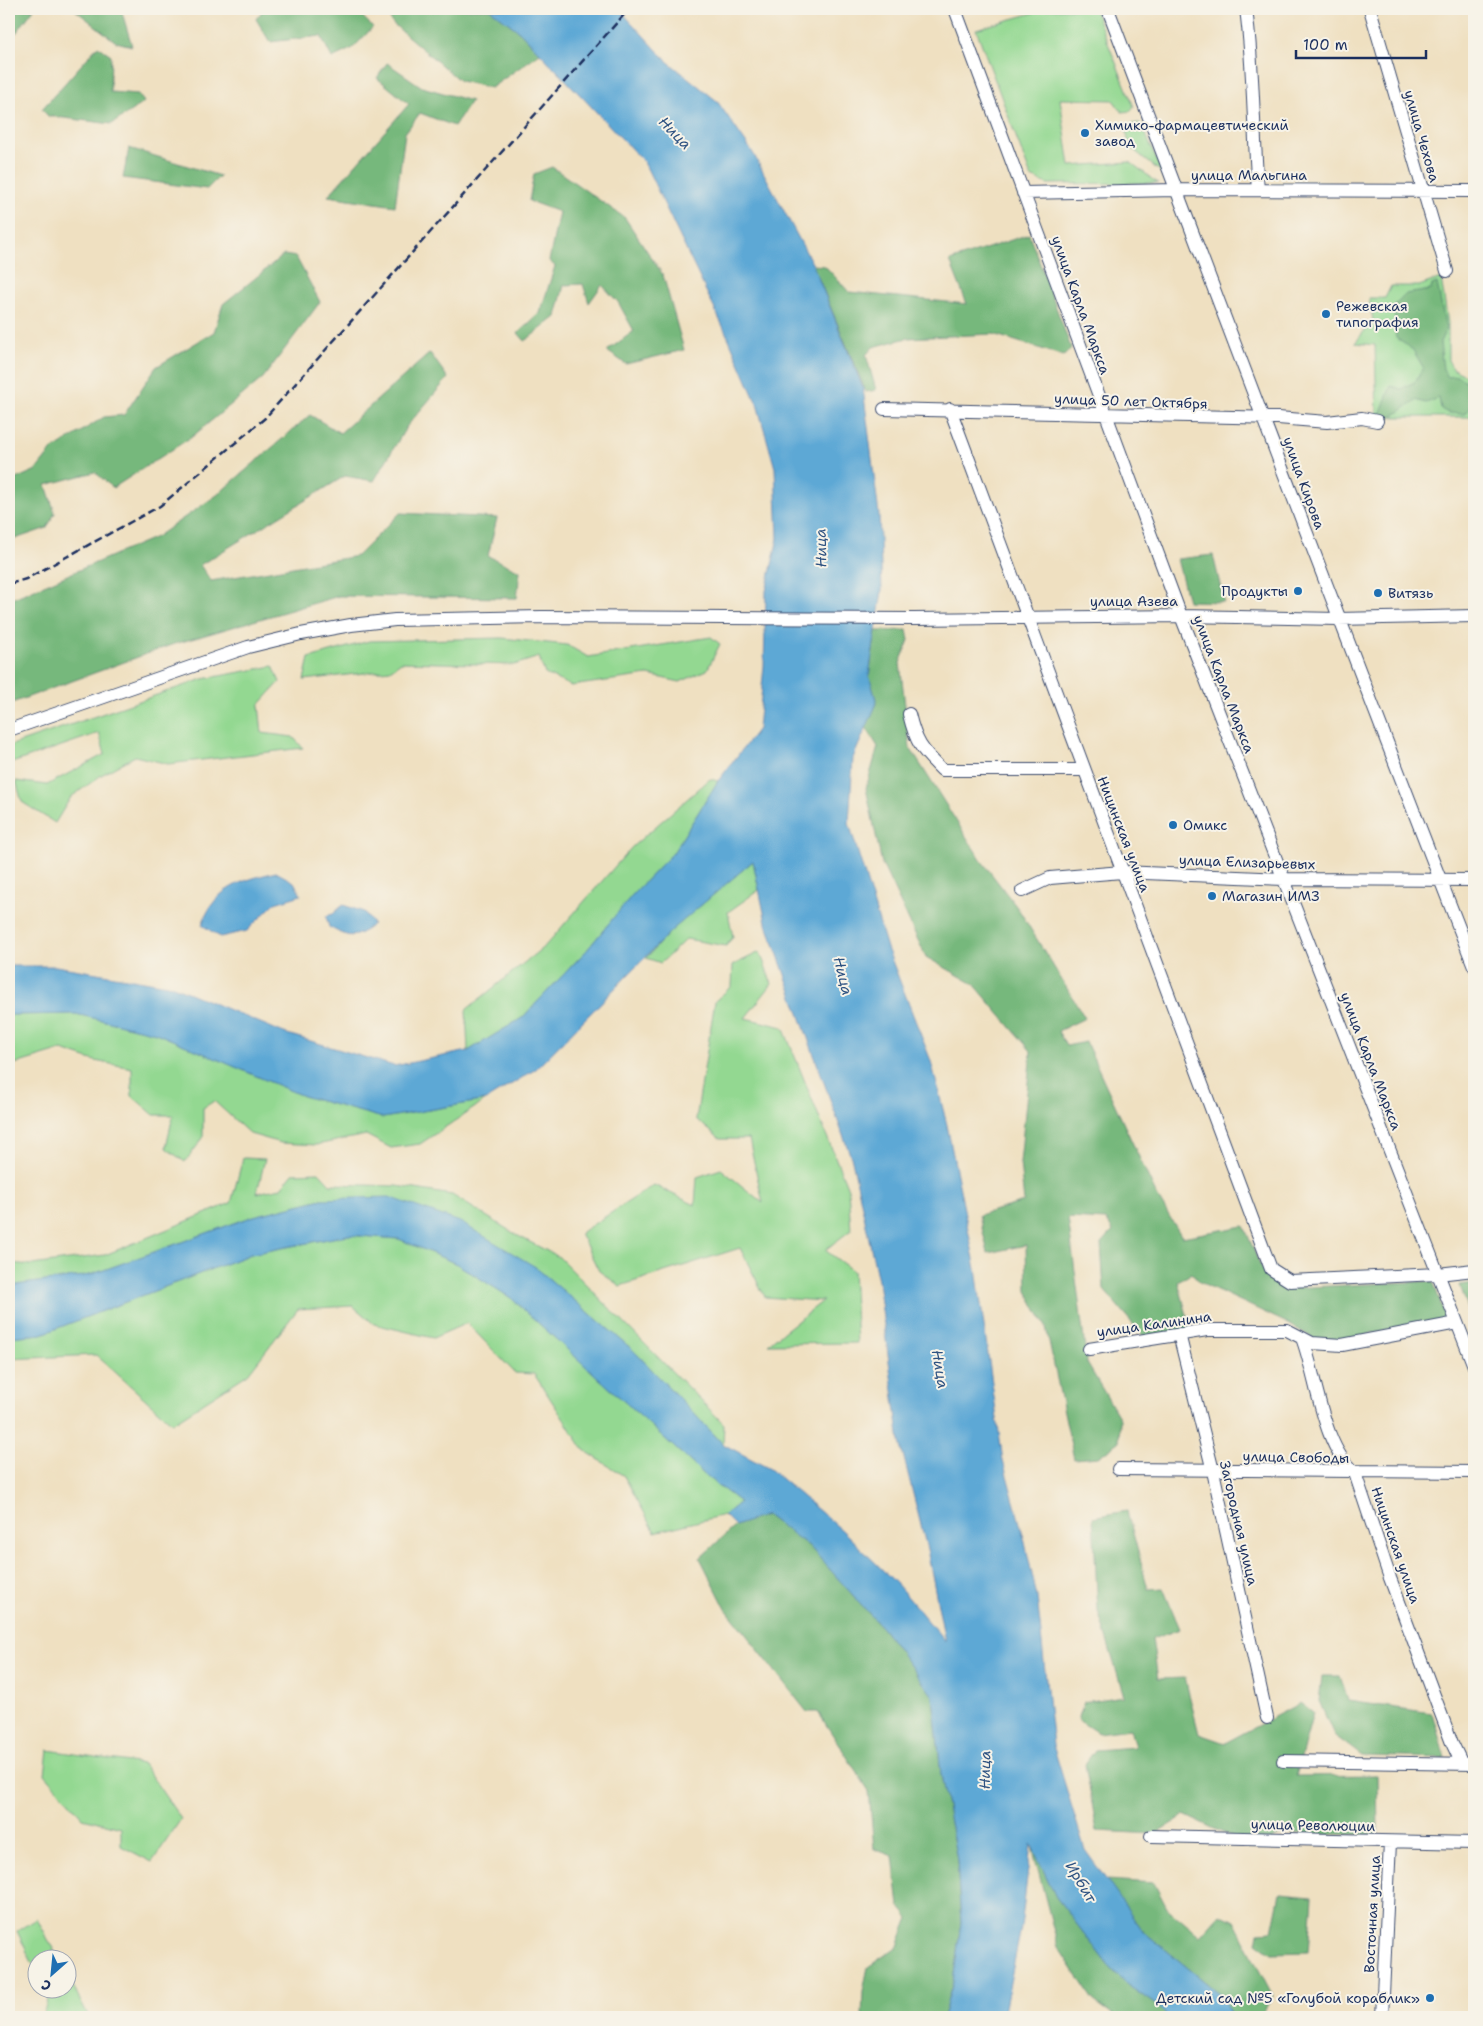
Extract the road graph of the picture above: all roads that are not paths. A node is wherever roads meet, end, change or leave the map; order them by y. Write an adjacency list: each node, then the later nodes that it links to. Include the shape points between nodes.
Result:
1 (955, 9): 9 (street, улица Карла Маркса)
2 (1108, 9): 5 (street, улица Кирова)
3 (1246, 9): 6 (street)
4 (1370, 9): 7 (street, улица Чехова)
5 (1176, 190): 6 (street, улица Мальгина); 9 (street, улица Мальгина); 14 (street, улица Кирова)
6 (1258, 190): 7 (street, улица Мальгина)
7 (1422, 190): 8 (street, улица Мальгина); 10 (street, улица Чехова)
8 (1474, 191)
9 (1023, 193): 13 (street, улица Карла Маркса)
10 (1447, 271)
11 (884, 409): 12 (street, улица 50 лет Октября)
12 (950, 409): 13 (street, улица 50 лет Октября); 16 (street, Ницинская улица)
13 (1106, 416): 14 (street, улица 50 лет Октября); 17 (street, улица Карла Маркса)
14 (1265, 419): 15 (street, улица 50 лет Октября, via 1327,422 1362,418); 19 (street, улица Кирова)
15 (1377, 421)
16 (1026, 616): 17 (street, улица Азева); 21 (street, улица Азева, via 395,620 301,634 248,647); 22 (street, Ницинская улица)
17 (1181, 616): 19 (street, улица Азева); 24 (street, улица Карла Маркса)
18 (1474, 616): 19 (street, улица Азева)
19 (1338, 618): 25 (street, улица Кирова)
20 (909, 714): 22 (street, via 918,743 942,770)
21 (9, 730)
22 (1083, 770): 23 (street, Ницинская улица)
23 (1122, 872): 24 (street, улица Елизарьевых); 27 (street, улица Елизарьевых, via 1050,878); 30 (street, Ницинская улица, via 1161,968 1271,1270 1290,1281)
24 (1284, 879): 25 (street, улица Елизарьевых); 30 (street, улица Карла Маркса)
25 (1440, 880): 26 (street, улица Елизарьевых); 28 (street, улица Кирова)
26 (1474, 880)
27 (1022, 891)
28 (1474, 966)
29 (1474, 1270): 30 (street)
30 (1438, 1274): 31 (street, улица Карла Маркса)
31 (1457, 1323): 33 (street, улица Калинина, via 1342,1344 1312,1343); 34 (street, улица Карла Маркса)
32 (1179, 1334): 33 (street, улица Калинина, via 1207,1330 1287,1330); 35 (street, улица Калинина); 38 (street, Загородная улица)
33 (1302, 1338): 40 (street, Ницинская улица, via 1336,1450)
34 (1470, 1346): 36 (street, улица Карла Маркса)
35 (1089, 1349)
36 (1474, 1366)
37 (1118, 1469): 38 (street, улица Свободы)
38 (1213, 1471): 40 (street, улица Свободы); 41 (street, Загородная улица)
39 (1474, 1472): 40 (street, улица Свободы)
40 (1355, 1473): 43 (street, Ницинская улица, via 1390,1578)
41 (1268, 1718)
42 (1283, 1761): 43 (street)
43 (1468, 1764)
44 (1150, 1836): 45 (street, улица Революции)
45 (1390, 1842): 46 (street, улица Революции); 47 (street, Восточная улица)
46 (1474, 1843)
47 (1382, 2017)

